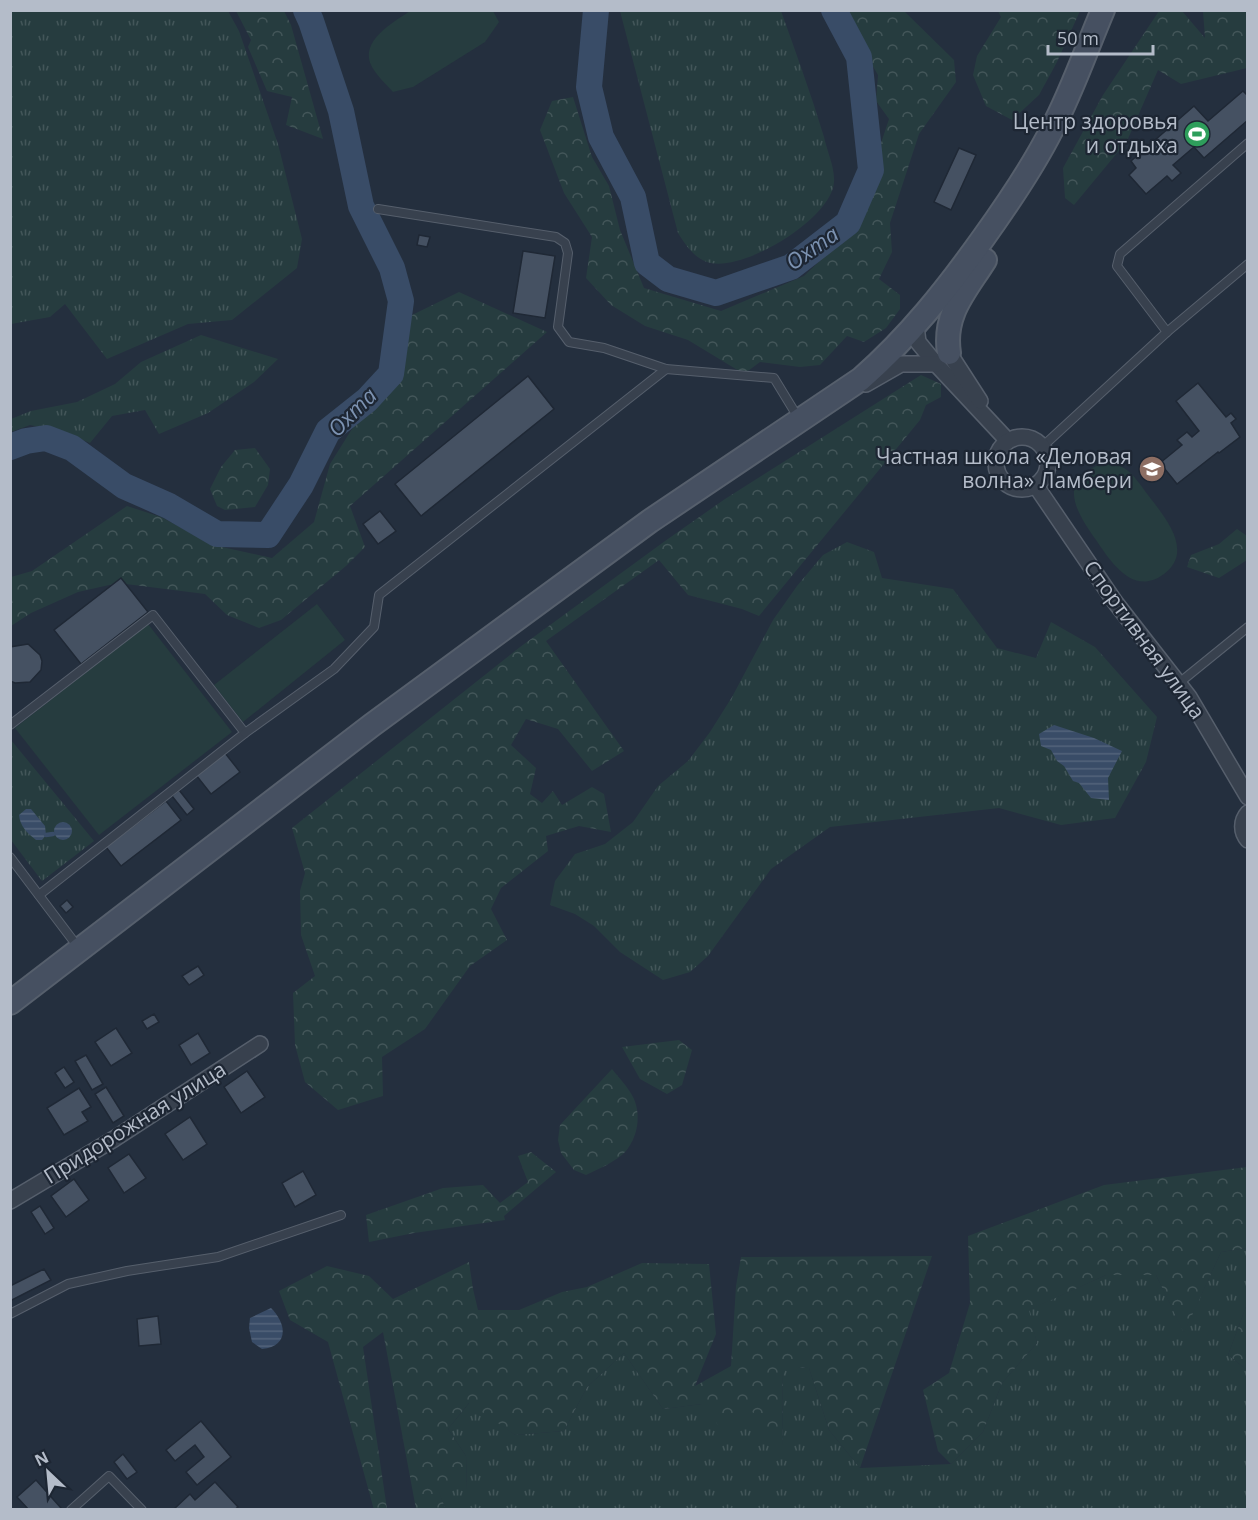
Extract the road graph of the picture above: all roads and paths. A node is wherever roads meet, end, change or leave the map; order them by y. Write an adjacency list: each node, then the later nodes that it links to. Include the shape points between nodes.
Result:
1 (1103, 10): 3 (main road, via 1053,127)
2 (1248, 143): 7 (lane, via 1120,254 1117,266)
3 (1008, 204): 6 (main road); 8 (main road, via 998,240 951,316)
4 (378, 209): 9 (lane, via 556,237 565,243 568,253 558,327 569,342 604,348)
5 (1248, 264): 7 (lane)
6 (916, 326): 8 (main road, via 933,330); 10 (main road, via 892,352)
7 (1167, 332): 13 (lane)
8 (942, 359): 10 (street, via 901,364 864,386); 12 (street)
9 (666, 369): 11 (lane, via 774,378); 18 (lane, via 379,595 374,627 334,669)
10 (840, 393): 11 (main road)
11 (800, 420): 24 (main road, via 650,521 372,725)
12 (1008, 441): 13 (street, via 1024,437); 14 (street, via 996,462 999,475 1008,486 1022,490)
13 (1042, 447): 14 (street, via 1047,451 1048,464 1045,477)
14 (1036, 486): 16 (street, Спортивная улица, via 1115,602)
15 (1248, 627): 16 (lane)
16 (1179, 683): 19 (street, Спортивная улица)
17 (10, 725): 18 (lane, via 153,615)
18 (244, 733): 23 (lane)
19 (1248, 797)
20 (1248, 813): 21 (street, via 1242,828)
21 (1248, 840)
22 (10, 857): 23 (lane)
23 (39, 895): 24 (lane)
24 (80, 949): 25 (main road)
25 (10, 1003)
26 (260, 1044): 27 (street, Придорожная улица)
27 (10, 1201)
28 (340, 1215): 29 (lane, via 218,1257 68,1284)
29 (10, 1314)
30 (71, 1509): 31 (lane, via 109,1476)
31 (142, 1509)

